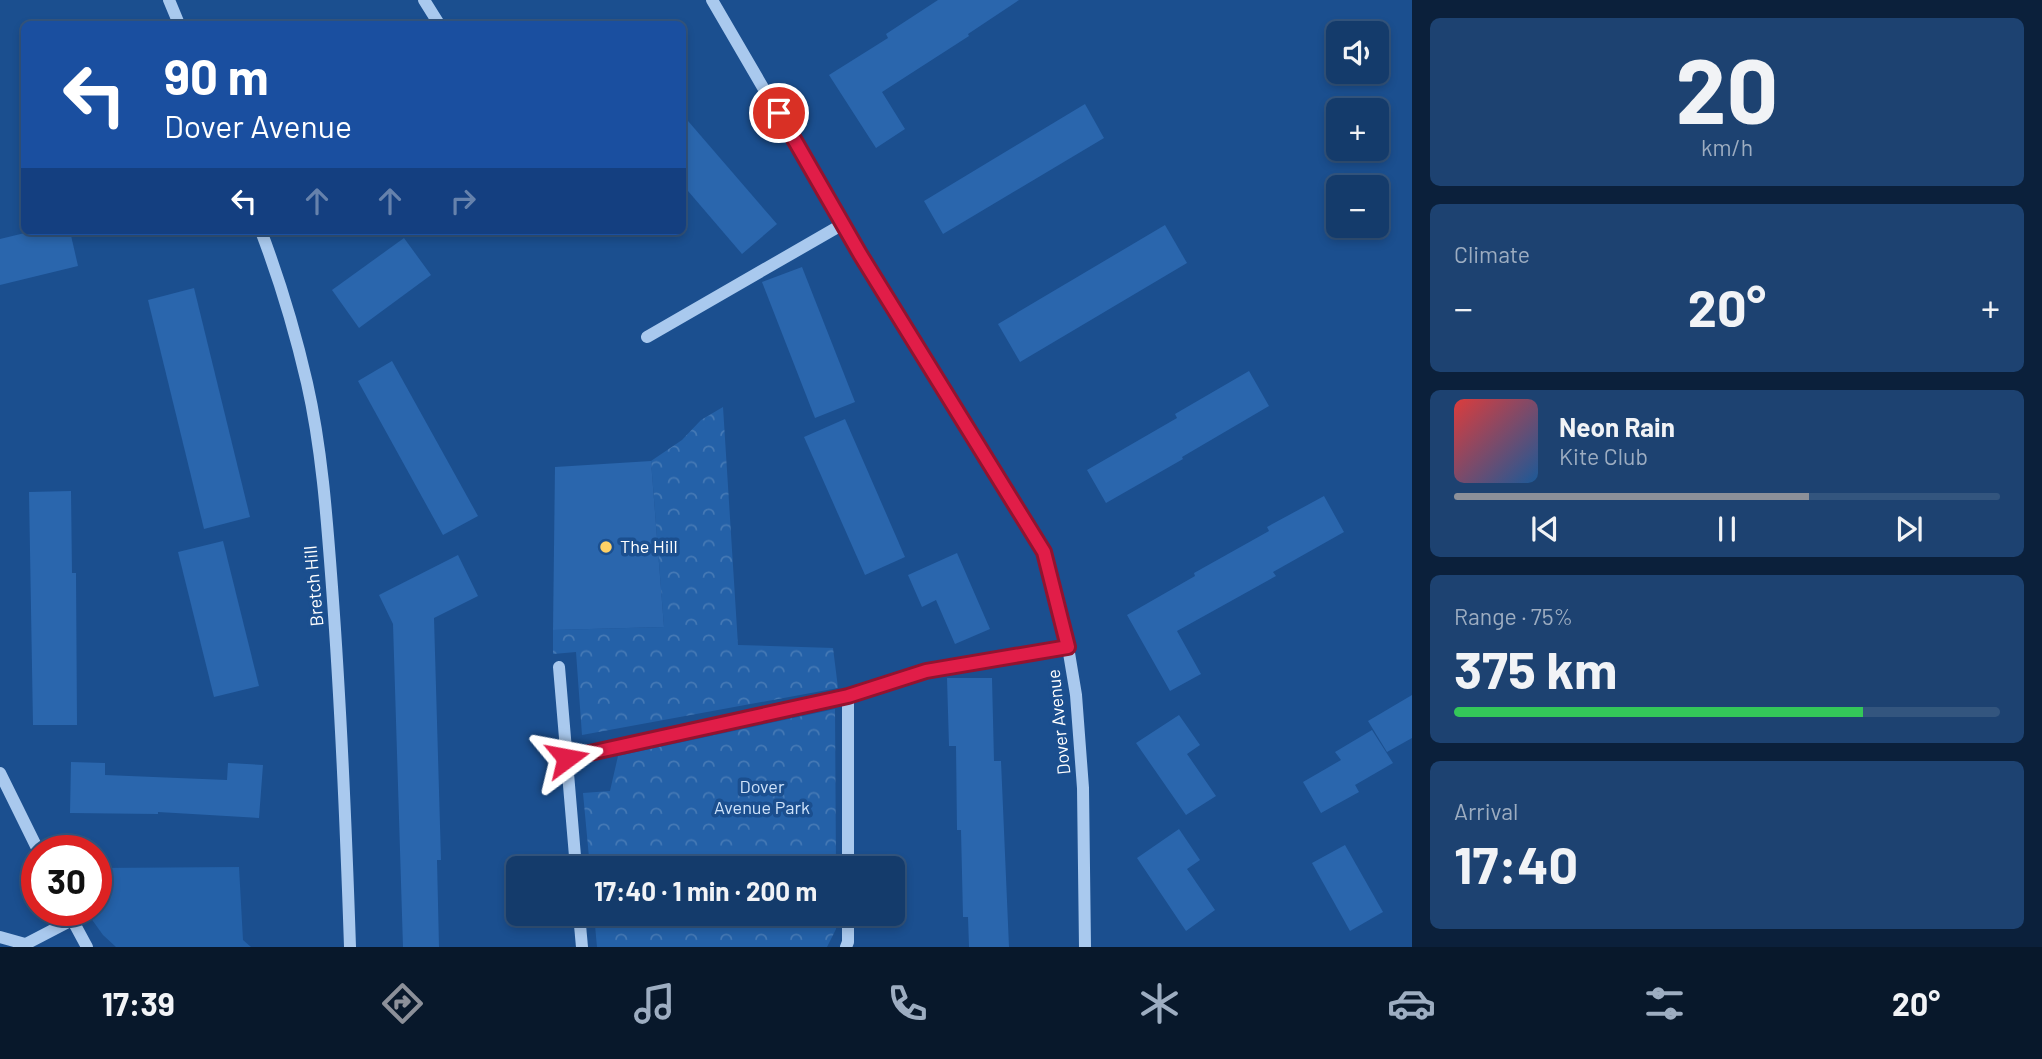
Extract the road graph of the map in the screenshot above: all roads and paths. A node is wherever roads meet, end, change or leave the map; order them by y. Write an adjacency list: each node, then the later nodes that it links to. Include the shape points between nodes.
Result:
1 (169, 0): 4 (street)
2 (424, 0): 5 (street)
3 (712, 0): 6 (street, Dover Avenue)
4 (178, 21)
5 (437, 21)
6 (843, 224): 8 (street); 9 (street, Dover Avenue, via 1044,552)
7 (263, 235): 24 (street, Bretch Hill, via 284,292 308,385 318,456 338,658)
8 (647, 337)
9 (1068, 647): 11 (street, via 926,671); 27 (street, Dover Avenue, via 1083,788)
10 (559, 667): 12 (street)
11 (848, 696): 12 (street); 16 (street)
12 (567, 758): 15 (street)
13 (0, 774): 14 (street)
14 (30, 835)
15 (575, 856)
16 (848, 856)
17 (53, 926): 22 (street)
18 (76, 926): 23 (street)
19 (580, 926): 25 (street)
20 (848, 926): 26 (street)
21 (0, 937): 22 (street)
22 (23, 946)
23 (87, 947)
24 (350, 947)
25 (582, 947)
26 (846, 947)
27 (1085, 947)

